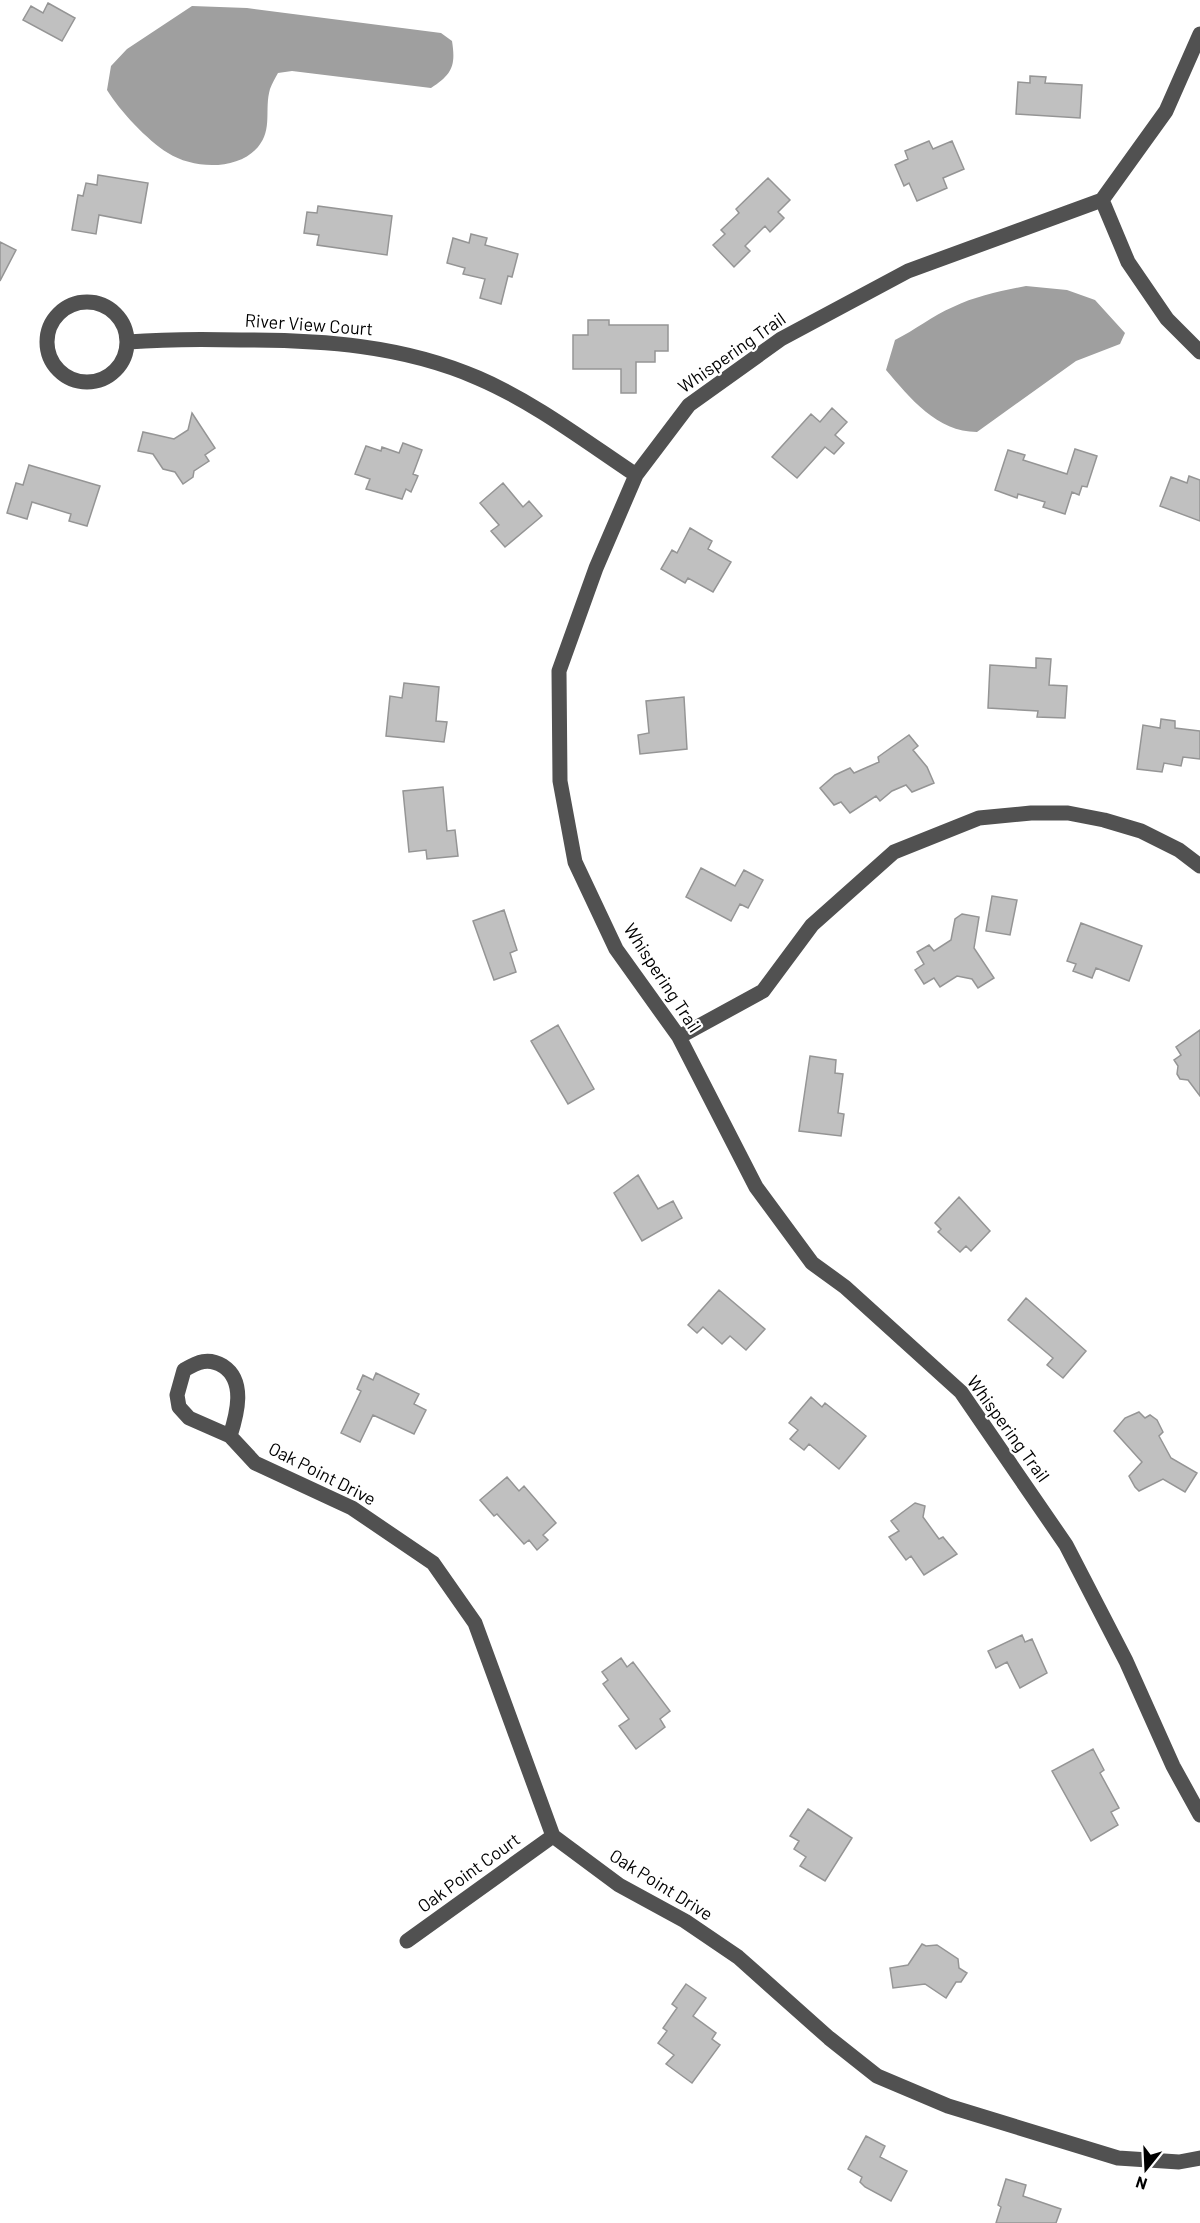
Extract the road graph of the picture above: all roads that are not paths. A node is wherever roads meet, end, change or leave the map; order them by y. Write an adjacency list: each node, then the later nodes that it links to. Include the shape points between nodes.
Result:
1 (1200, 34): 2 (street, via 1166,111)
2 (1102, 201): 4 (street, via 1128,262 1167,319); 5 (street, Whispering Trail, via 908,271 781,339 689,405)
3 (128, 342): 3 (street, via 120,366 111,375 87,383 74,381 58,370 48,354 46,341 56,315 80,302 94,302 118,316); 5 (street, River View Court, via 327,342 428,360 478,378 523,401)
4 (1200, 352)
5 (636, 475): 7 (street, Whispering Trail, via 596,568 559,671 560,781 575,862 616,950)
6 (1200, 866): 7 (street, via 1179,850 1141,831 1104,820 1068,813 979,818 894,852 812,926 763,992)
7 (680, 1037): 9 (street, Whispering Trail, via 756,1187 812,1263 845,1287 961,1392 1066,1545)
8 (230, 1436): 8 (street, Oak Point Drive, via 237,1405 237,1388 230,1371 213,1360 198,1362 184,1370 177,1395 179,1407 189,1418); 10 (street, Oak Point Drive, via 255,1463 352,1508 433,1563 475,1623)
9 (1200, 1815)
10 (553, 1836): 11 (street, Oak Point Court); 12 (street, Oak Point Drive, via 619,1885 685,1921 738,1957 878,2076 948,2106 1118,2158 1179,2162)
11 (407, 1941)
12 (1200, 2158)

